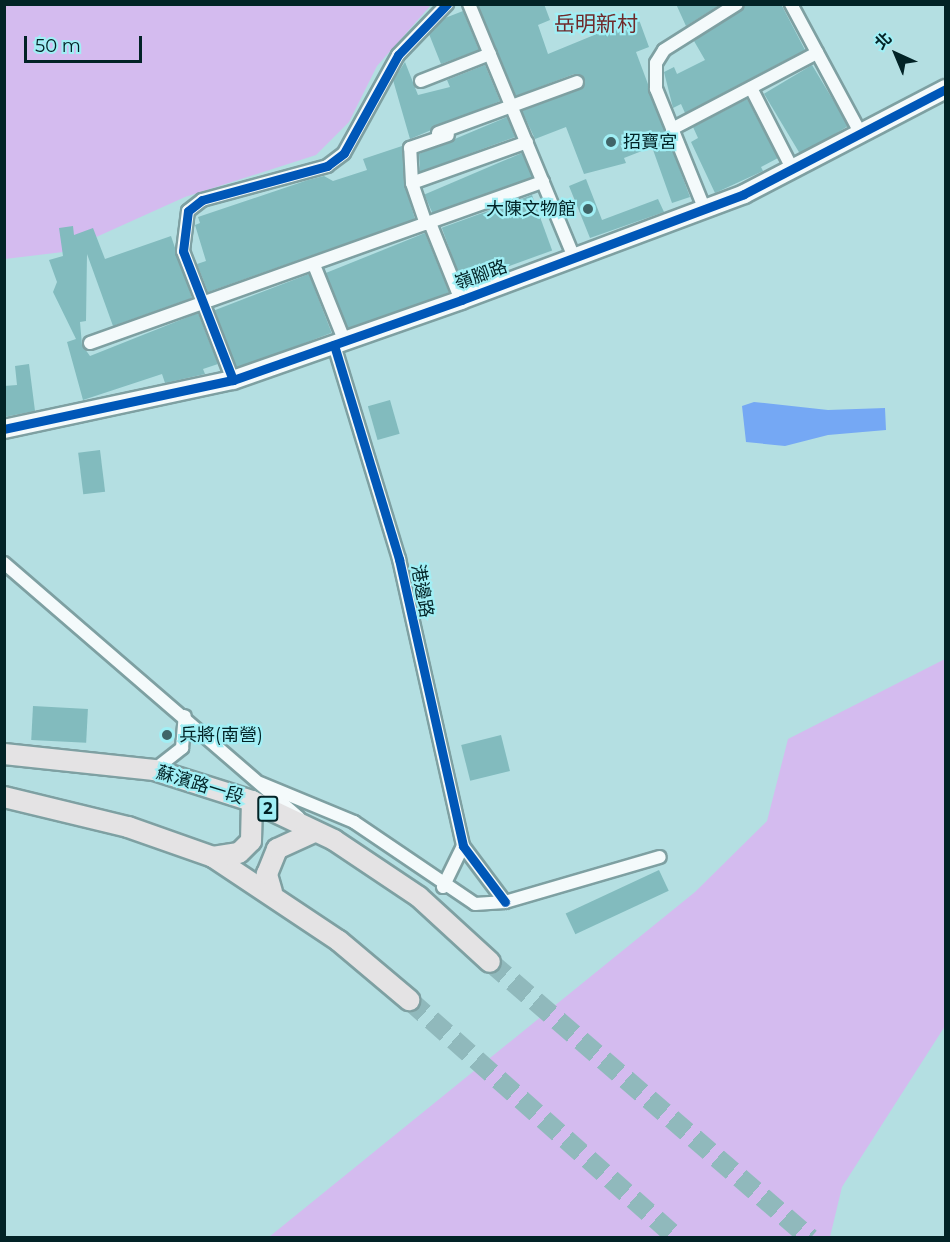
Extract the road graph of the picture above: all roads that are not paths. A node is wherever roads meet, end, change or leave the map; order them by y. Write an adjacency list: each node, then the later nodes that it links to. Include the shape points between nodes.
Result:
1 (447, 4): 25 (street, via 398,55 344,153 327,166 202,200 188,211 183,251)
2 (469, 4): 6 (street)
3 (736, 4): 13 (street, via 658,57 656,89)
4 (791, 4): 5 (street)
5 (817, 52): 9 (street); 15 (street)
6 (490, 54): 7 (street); 11 (street)
7 (421, 81)
8 (577, 82): 11 (street)
9 (751, 88): 13 (street); 17 (street)
10 (945, 89): 15 (street, 嶺腳路)
11 (512, 108): 14 (street); 16 (street)
12 (466, 129): 19 (street, via 410,148)
13 (672, 129): 20 (street)
14 (438, 133)
15 (861, 134): 17 (street, 嶺腳路)
16 (527, 142): 18 (street); 19 (street)
17 (793, 170): 20 (street, 嶺腳路)
18 (543, 182): 21 (street); 22 (street)
19 (412, 183): 21 (street)
20 (705, 210): 22 (street, 嶺腳路)
21 (428, 223): 23 (street); 24 (street)
22 (574, 258): 24 (street, 嶺腳路)
23 (314, 265): 25 (street); 27 (street, 港邊路)
24 (461, 300): 27 (street, 嶺腳路)
25 (204, 305): 26 (street); 28 (street)
26 (90, 343)
27 (340, 344): 28 (street, 嶺腳路); 38 (street, 港邊路, via 399,559)
28 (233, 380): 29 (street, 嶺腳路)
29 (4, 429)
30 (4, 563): 31 (street)
31 (185, 716): 33 (street, via 182,748); 34 (street)
32 (4, 754): 33 (main road, 蘇濱路一段 / 2)
33 (154, 770): 36 (main road, 蘇濱路一段 / 2)
34 (260, 783): 37 (street); 41 (street, via 354,822)
35 (4, 797): 39 (main road, via 128,827)
36 (252, 801): 37 (main road, 蘇濱路一段 / 2); 39 (main road, via 251,841 239,853)
37 (314, 832): 42 (main road, via 277,849 267,874); 44 (main road, 蘇濱路一段 / 2, via 419,897)
38 (464, 846): 41 (street); 43 (street)
39 (213, 857): 42 (main road)
40 (660, 857): 43 (street)
41 (443, 887): 43 (street, via 475,904)
42 (272, 892): 45 (main road)
43 (505, 902)
44 (489, 962)
45 (409, 1000)

